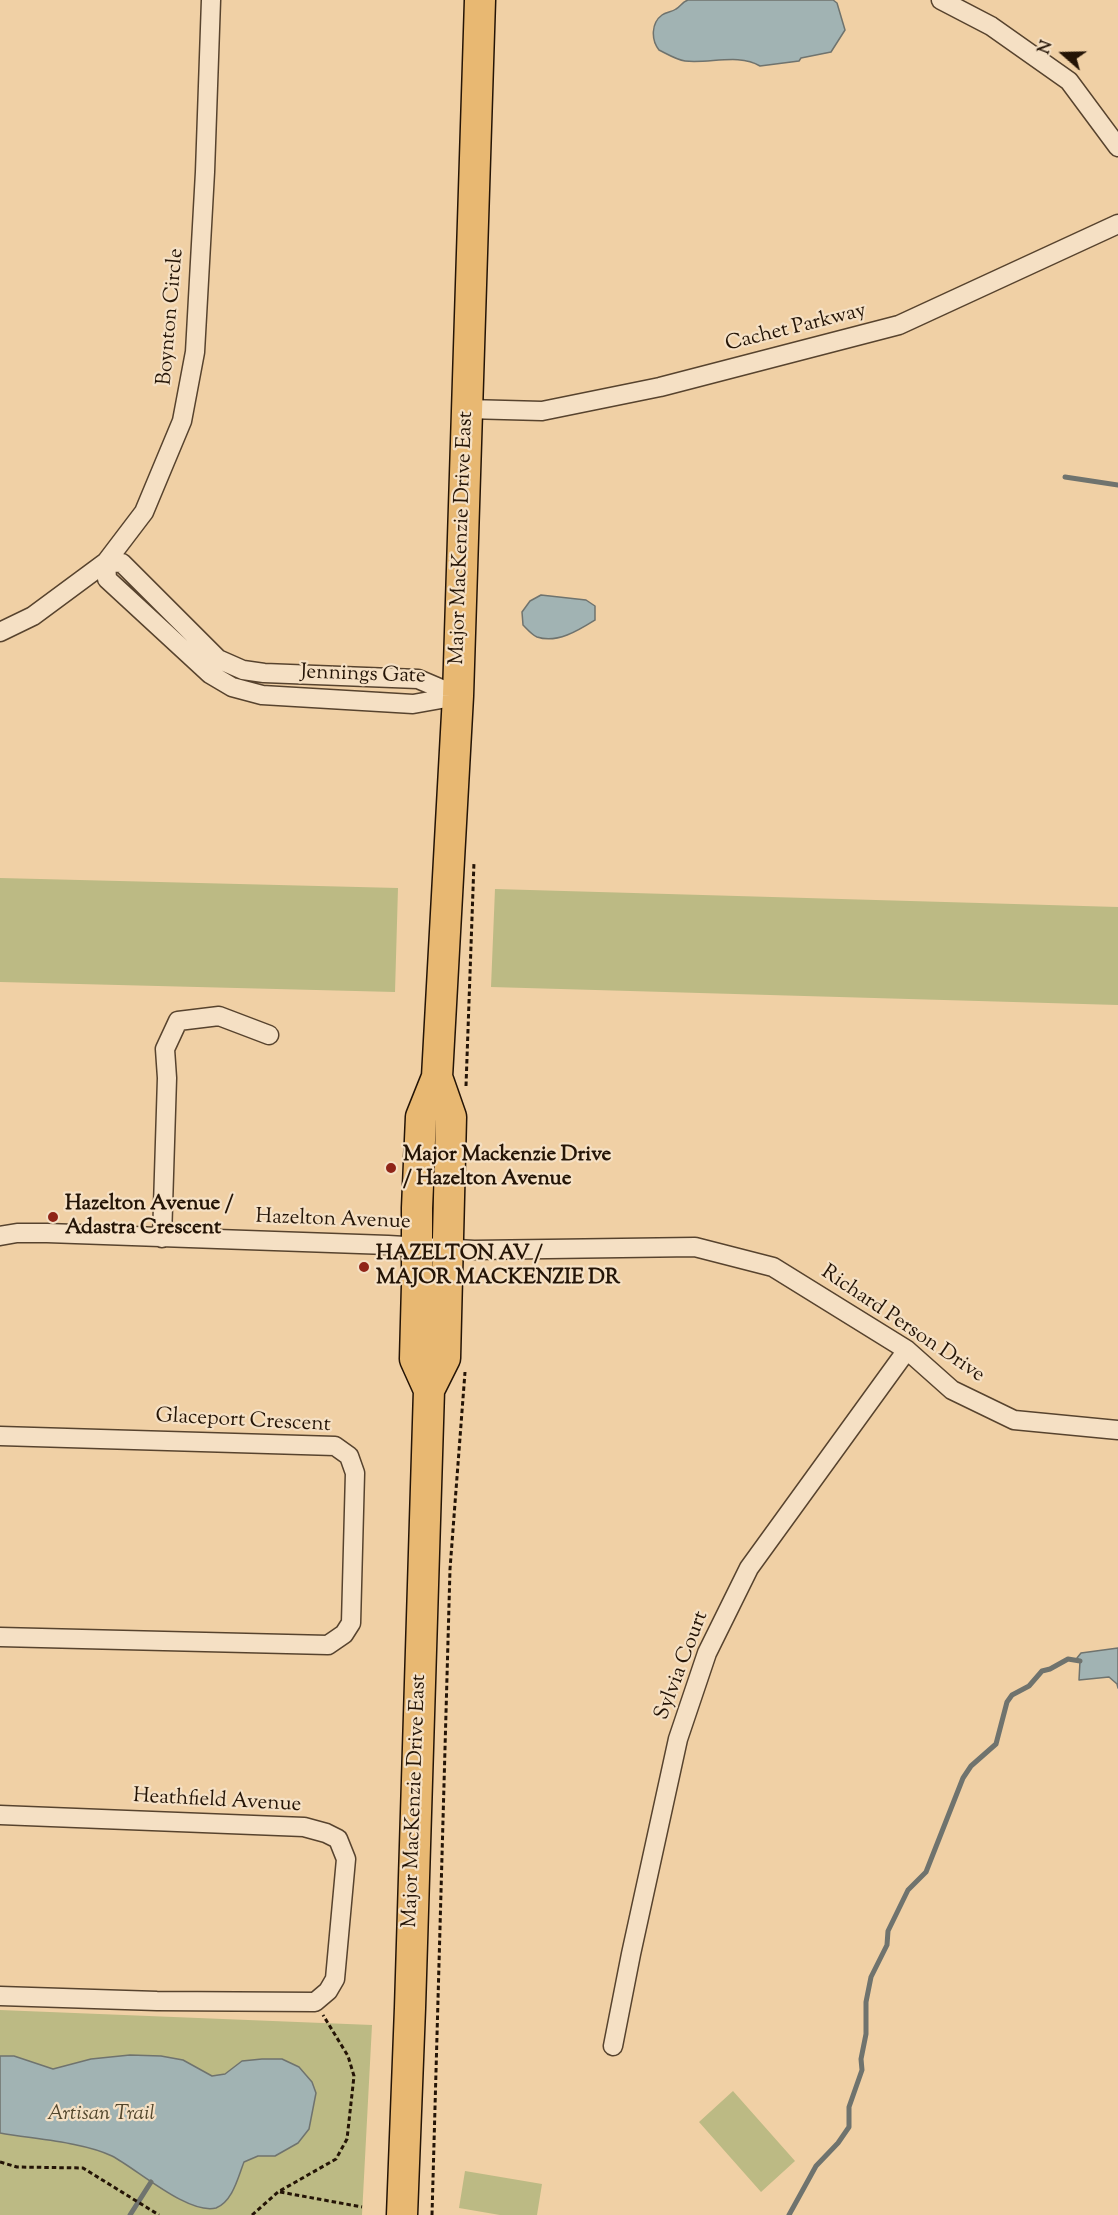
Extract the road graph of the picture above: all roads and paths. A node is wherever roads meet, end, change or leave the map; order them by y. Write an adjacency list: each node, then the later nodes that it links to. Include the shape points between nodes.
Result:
1 (211, 0): 7 (street, Boynton Circle, via 195,352 182,421 144,512)
2 (480, 0): 6 (main road, Major MacKenzie Drive East)
3 (941, 0): 4 (street, via 991,26 1069,81)
4 (1118, 147)
5 (1118, 224): 6 (street, Cachet Parkway, via 899,325 660,387 542,411)
6 (467, 409): 11 (main road, Major MacKenzie Drive East)
7 (106, 562): 8 (street, Boynton Circle, via 33,616); 9 (street, Jennings Gate, via 122,563 218,659); 10 (street, Jennings Gate, via 107,579 210,674 232,687)
8 (0, 632)
9 (264, 673): 10 (street); 11 (street, Jennings Gate, via 418,680)
10 (262, 695): 11 (street, Jennings Gate, via 413,704)
11 (458, 696): 13 (main road, Major MacKenzie Drive East)
12 (269, 1035): 15 (street, via 219,1016 178,1021 171,1034 165,1049)
13 (437, 1077): 16 (main road, Major MacKenzie Drive East, via 421,1117); 17 (main road, Major MacKenzie Drive East, via 451,1117)
14 (0, 1236): 15 (street, Hazelton Avenue, via 47,1233)
15 (162, 1238): 16 (street, Hazelton Avenue)
16 (416, 1247): 17 (street, Hazelton Avenue); 20 (main road, Major MacKenzie Drive East, via 415,1359)
17 (448, 1249): 18 (street, Richard Person Drive, via 695,1247 773,1267); 20 (main road, Major MacKenzie Drive East, via 445,1358)
18 (907, 1350): 21 (street, Richard Person Drive, via 952,1390 1014,1420); 27 (street, Sylvia Court, via 749,1568 707,1653 678,1739)
19 (465, 1366): 34 (path, via 450,1569)
20 (429, 1390): 31 (main road, Major MacKenzie Drive East)
21 (1118, 1430)
22 (0, 1436): 23 (street, Glaceport Crescent, via 335,1446 349,1456 355,1473 351,1623 344,1634 328,1645)
23 (0, 1637)
24 (0, 1815): 26 (street, Heathfield Avenue, via 304,1827 338,1839 346,1860 335,1979)
25 (0, 1996): 26 (street)
26 (315, 2002): 29 (path, via 348,2056 354,2076 347,2139 336,2159)
27 (614, 2046)
28 (0, 2162): 32 (path, via 17,2167 83,2168)
29 (279, 2192): 30 (path); 33 (path)
30 (362, 2207)
31 (402, 2214)
32 (159, 2215)
33 (252, 2215)
34 (432, 2215)

